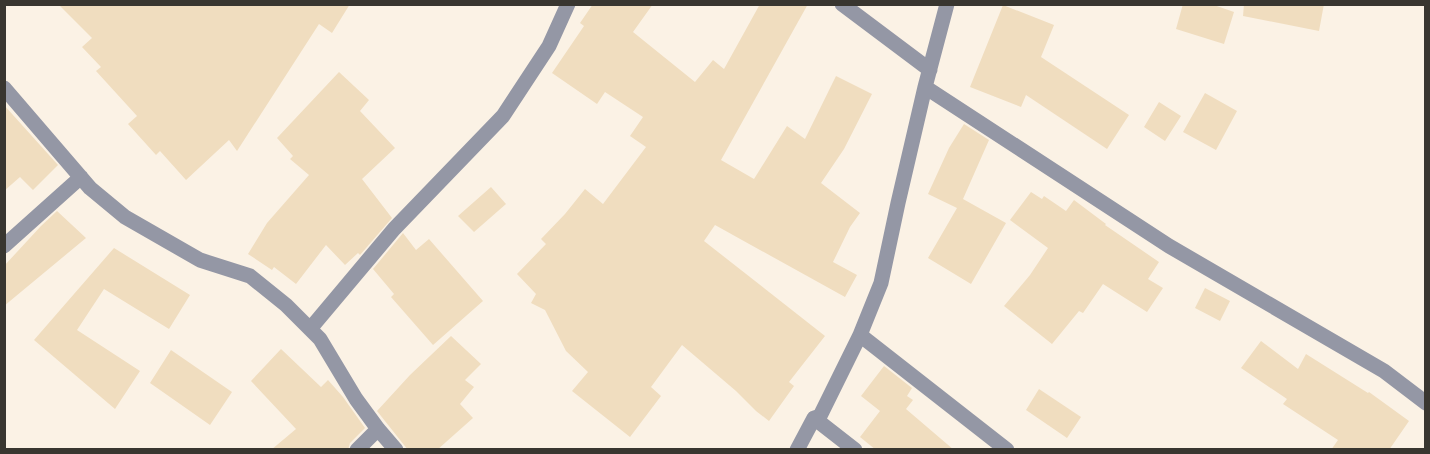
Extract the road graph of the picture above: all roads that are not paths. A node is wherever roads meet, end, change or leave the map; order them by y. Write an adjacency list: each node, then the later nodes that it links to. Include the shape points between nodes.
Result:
1 (568, 4): 9 (street, via 549,46 503,116 394,229)
2 (842, 4): 4 (street)
3 (947, 4): 4 (street)
4 (930, 70): 5 (street)
5 (925, 87): 10 (street, via 881,283); 11 (street, via 1169,246 1384,371)
6 (4, 88): 7 (street)
7 (81, 177): 8 (street); 9 (street, via 125,217 200,260 250,276)
8 (4, 246)
9 (310, 329): 13 (street)
10 (860, 335): 12 (street, via 820,416); 18 (street)
11 (1425, 403)
12 (814, 418): 16 (street); 17 (street)
13 (378, 429): 14 (street); 15 (street)
14 (357, 450)
15 (396, 450)
16 (797, 450)
17 (855, 450)
18 (1007, 450)

